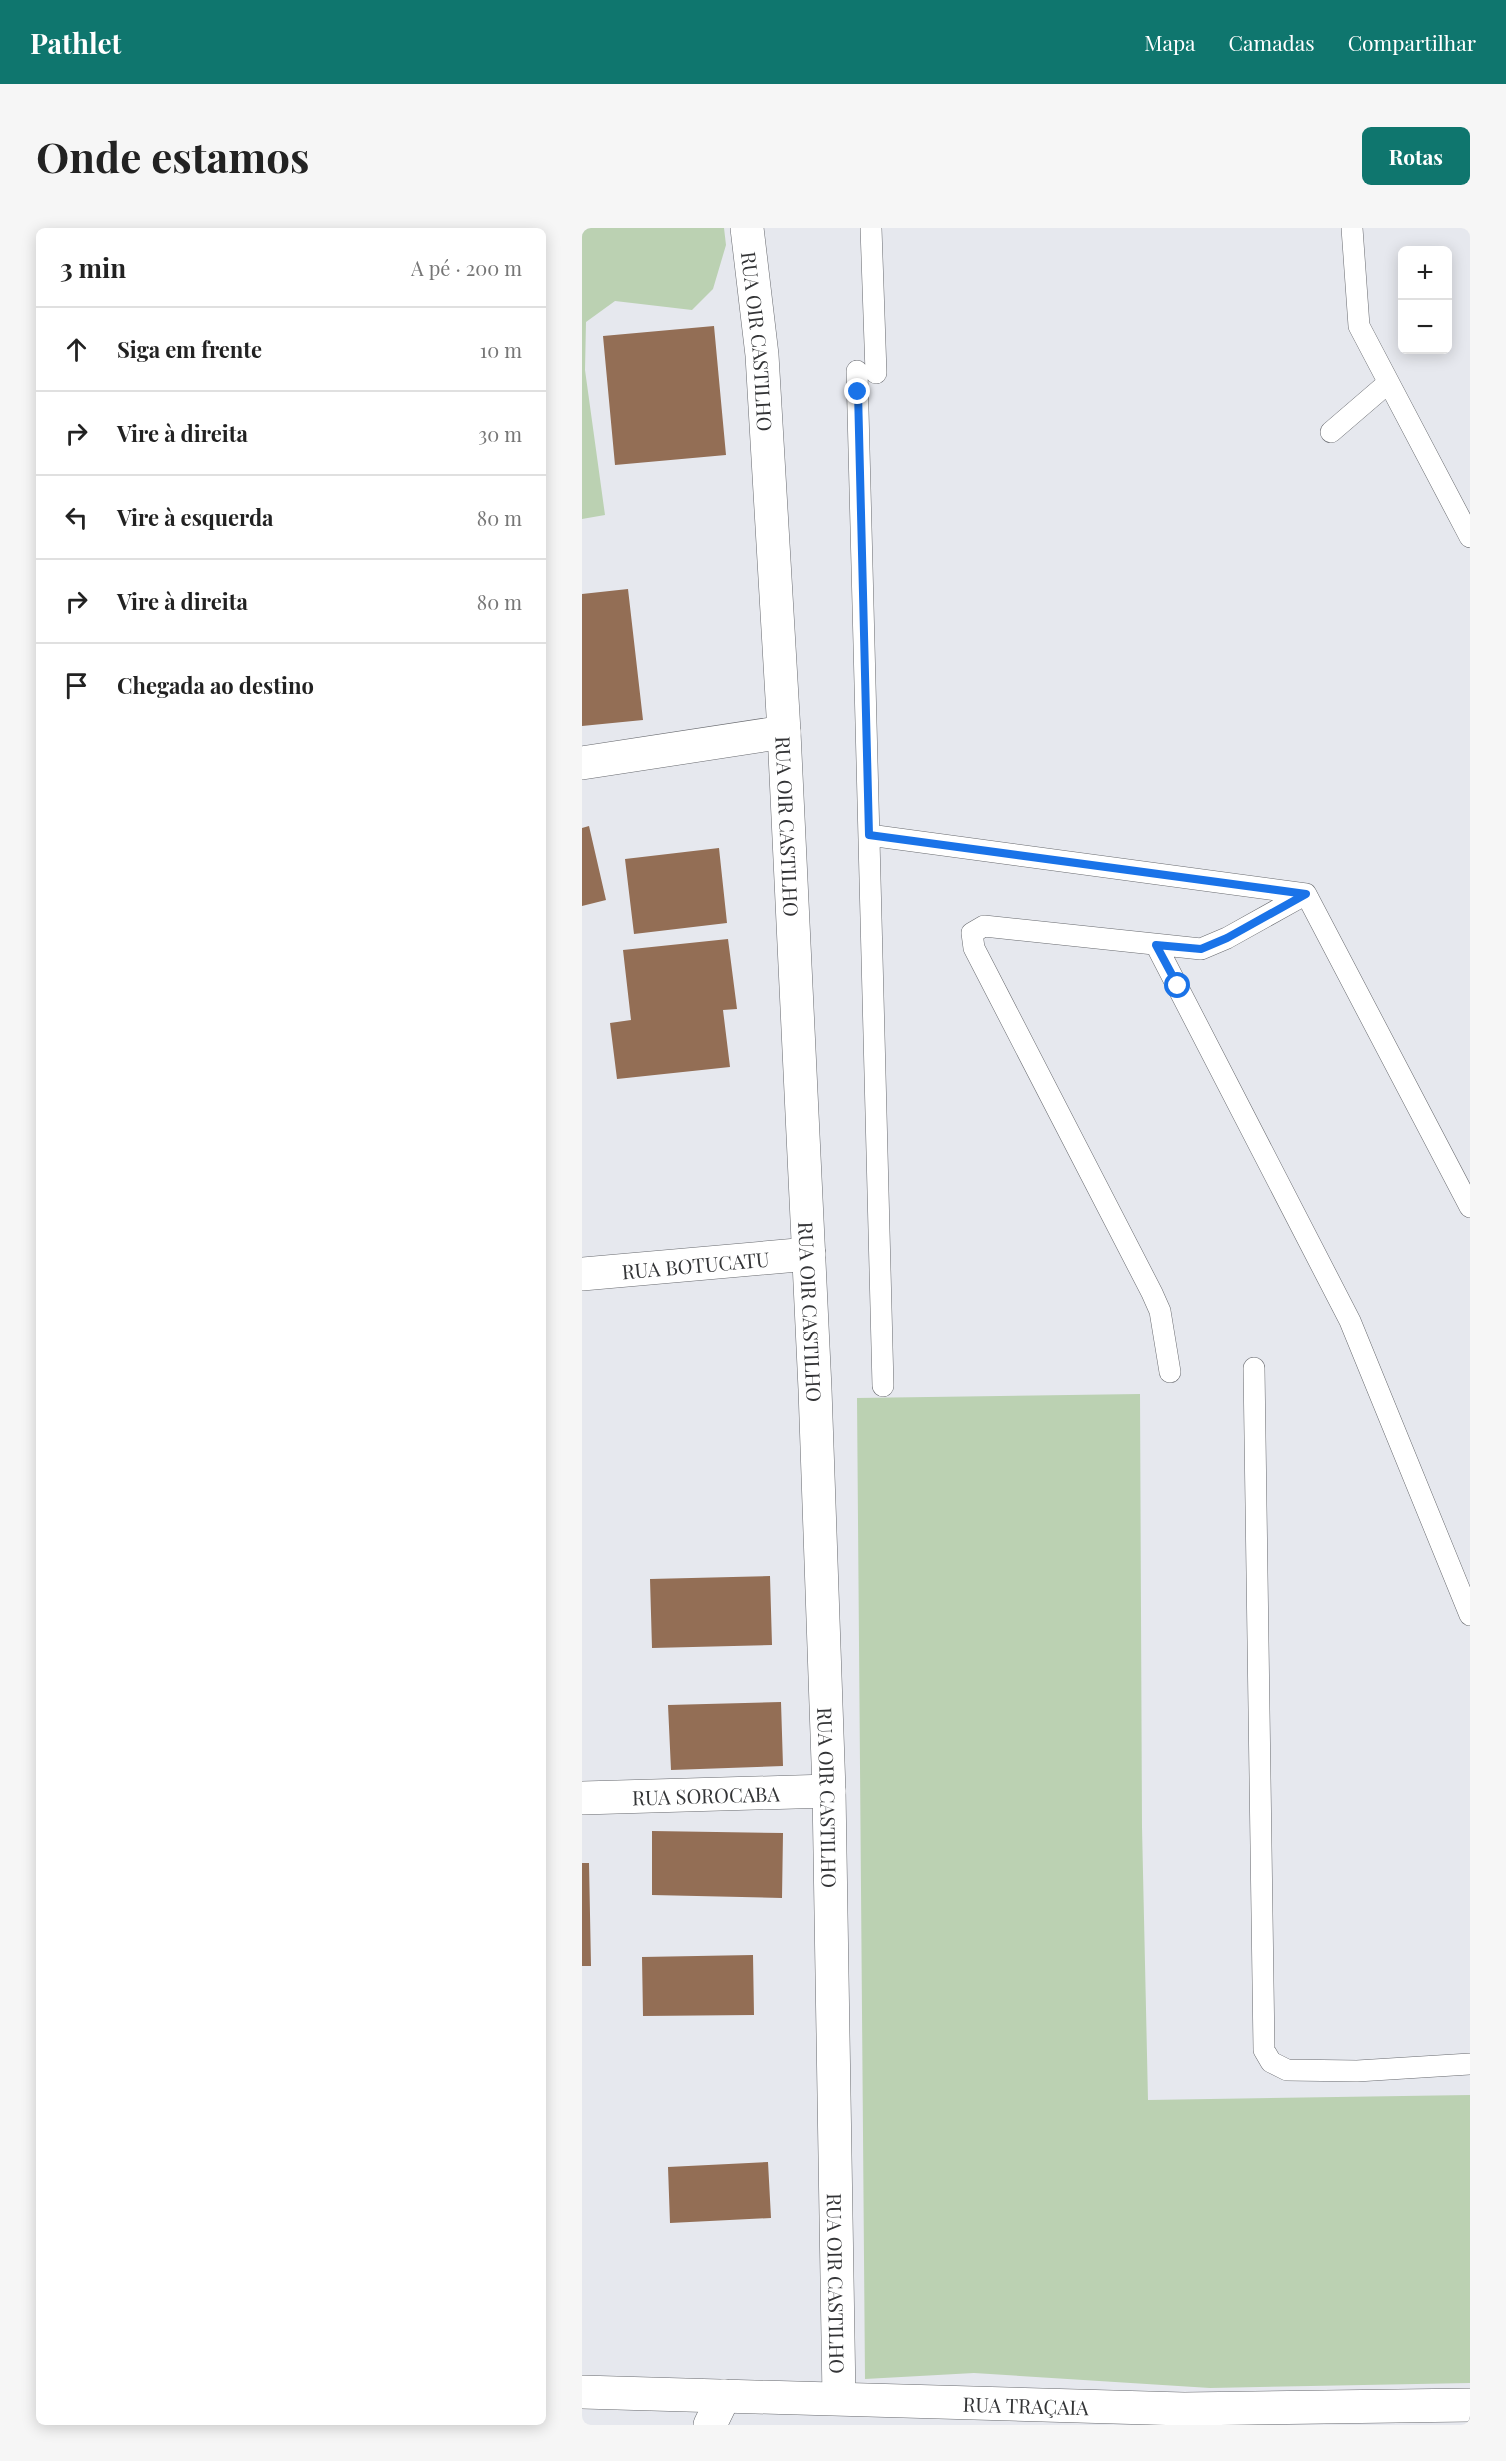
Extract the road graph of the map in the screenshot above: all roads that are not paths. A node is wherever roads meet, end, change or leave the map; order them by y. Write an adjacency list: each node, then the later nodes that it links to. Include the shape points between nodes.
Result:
1 (747, 228): 7 (street, RUA OIR CASTILHO, via 762,355)
2 (871, 228): 9 (lane, via 867,372)
3 (1352, 228): 4 (lane, via 1359,326)
4 (1388, 383): 5 (lane); 6 (lane)
5 (1331, 432)
6 (1470, 537)
7 (784, 732): 8 (street); 13 (street, RUA OIR CASTILHO)
8 (582, 763)
9 (869, 835): 10 (lane); 17 (lane)
10 (1306, 894): 11 (lane, via 1201,949); 12 (lane)
11 (1156, 945): 16 (lane, via 984,926 972,933 974,948 1152,1293 1160,1311); 18 (lane, via 1350,1321)
12 (1470, 1207)
13 (809, 1254): 14 (street, RUA BOTUCATU); 19 (street, RUA OIR CASTILHO)
14 (582, 1274)
15 (1254, 1368): 21 (lane, via 1264,2050 1272,2062 1287,2070 1357,2071)
16 (1170, 1371)
17 (883, 1386)
18 (1470, 1615)
19 (830, 1791): 20 (street, RUA SOROCABA); 24 (street, RUA OIR CASTILHO)
20 (582, 1798)
21 (1470, 2064)
22 (582, 2392): 23 (street, RUA TRAÇAIA)
23 (724, 2396): 24 (street, RUA TRAÇAIA); 28 (street)
24 (839, 2398): 27 (street, RUA TRAÇAIA)
25 (1470, 2405): 26 (street, RUA TRAÇAIA)
26 (1420, 2415): 27 (street, RUA TRAÇAIA)
27 (1180, 2417)
28 (710, 2425)

